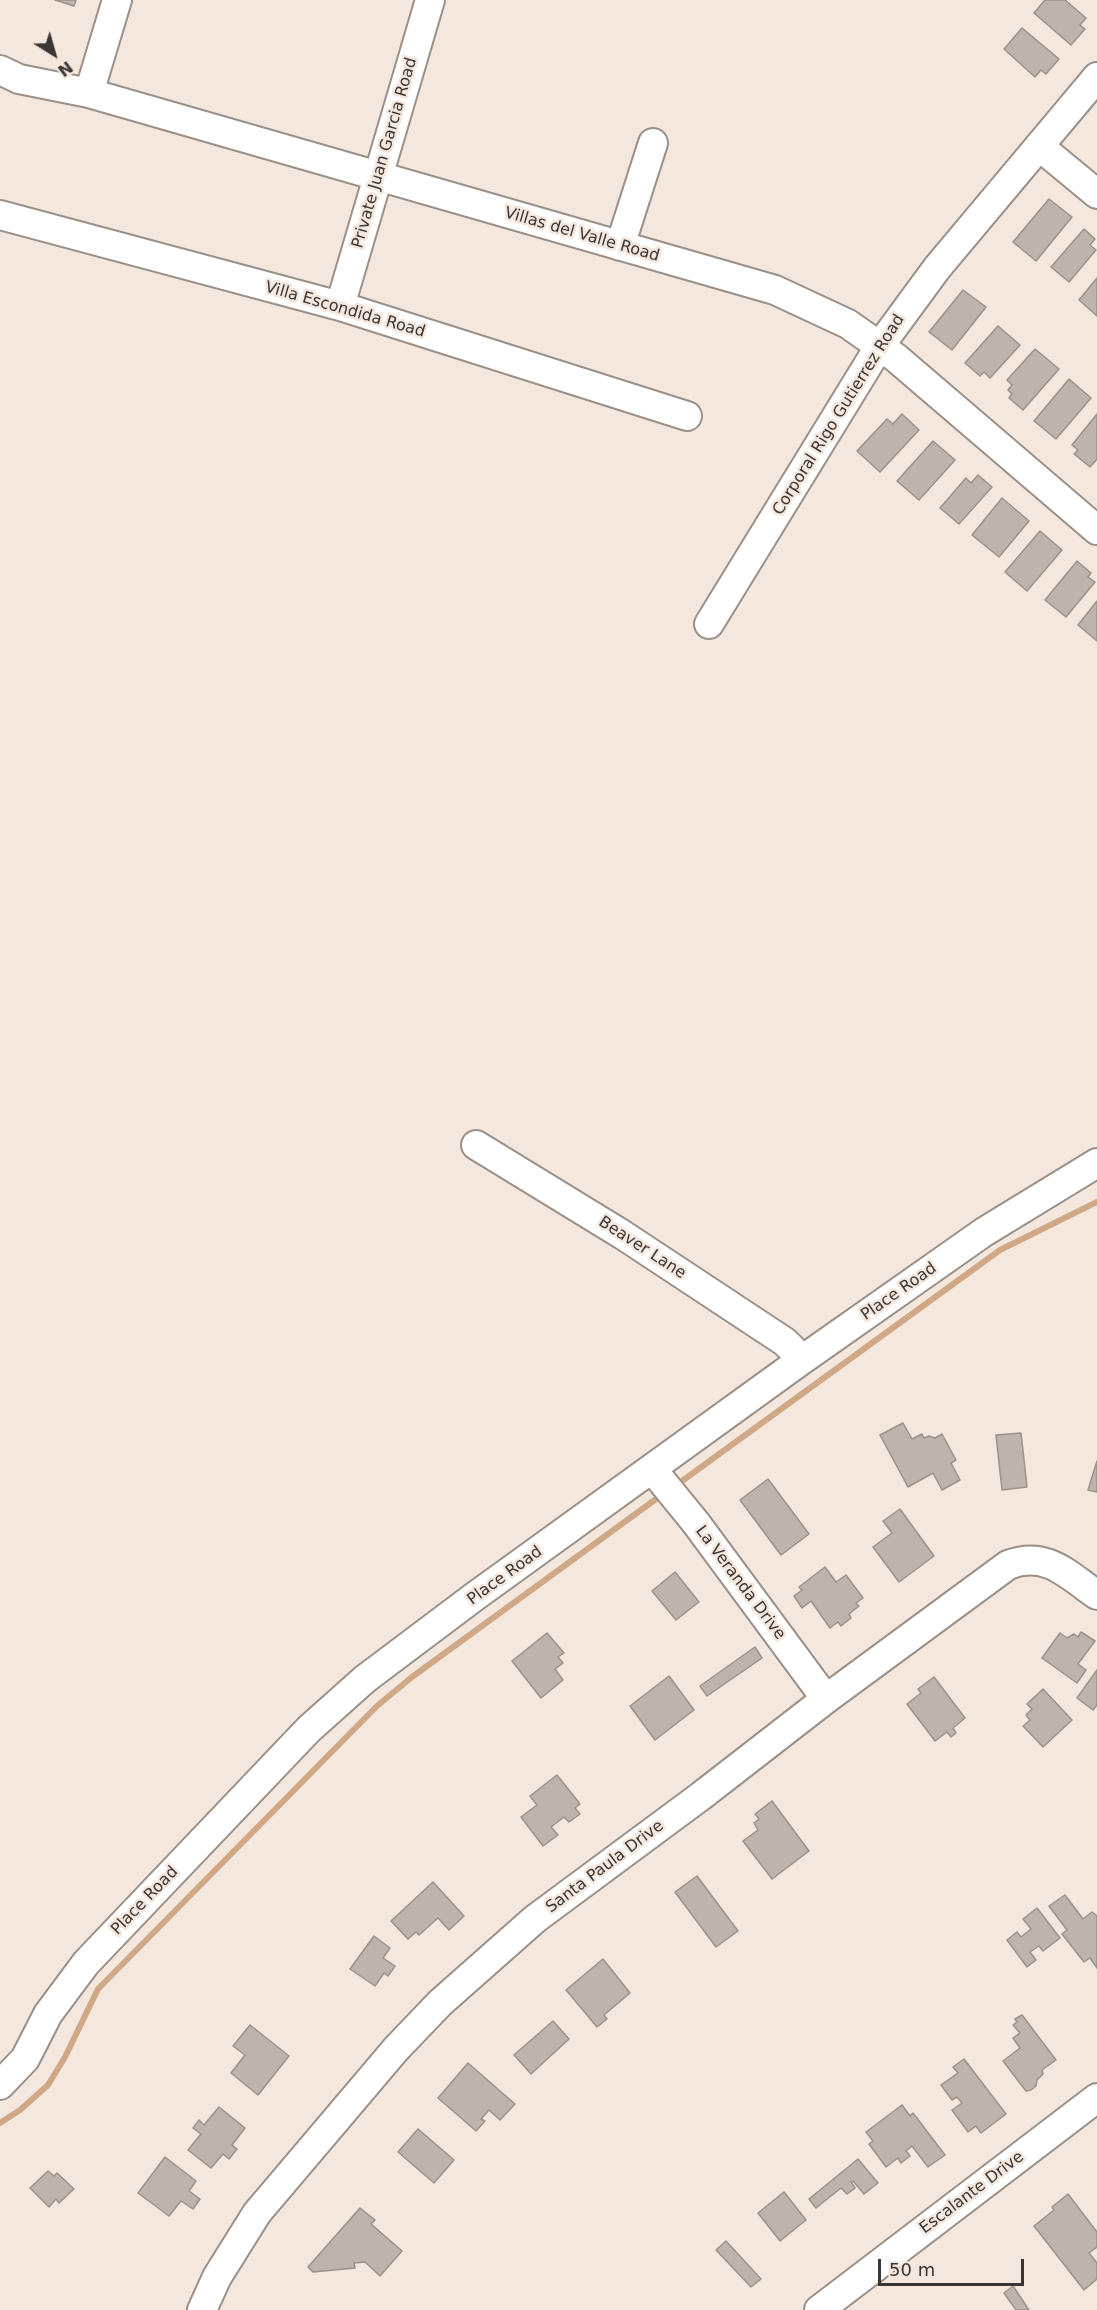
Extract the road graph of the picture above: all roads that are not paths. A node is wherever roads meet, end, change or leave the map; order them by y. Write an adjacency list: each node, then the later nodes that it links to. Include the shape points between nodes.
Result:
1 (117, 0): 5 (street)
2 (430, 0): 8 (street, Private Juan Garcia Road)
3 (0, 70): 5 (street, Villas del Valle Road, via 19,79)
4 (1097, 77): 7 (street, Corporal Rigo Gutierrez Road)
5 (89, 93): 8 (street, Villas del Valle Road)
6 (653, 143): 11 (street)
7 (1039, 146): 9 (street); 13 (street, Corporal Rigo Gutierrez Road, via 937,268)
8 (379, 176): 11 (street, Villas del Valle Road); 12 (street, Private Juan Garcia Road)
9 (1097, 194)
10 (0, 216): 12 (street, Villa Escondida Road)
11 (620, 246): 13 (street, Villas del Valle Road, via 775,290 848,324)
12 (340, 306): 14 (street, Villa Escondida Road)
13 (879, 347): 15 (street, Villas del Valle Road); 16 (street, Corporal Rigo Gutierrez Road)
14 (687, 416)
15 (1097, 530)
16 (709, 624)
17 (476, 1145): 19 (street, Beaver Lane, via 785,1342)
18 (1097, 1163): 19 (street, Place Road, via 984,1232)
19 (799, 1362): 20 (street, Place Road)
20 (652, 1469): 22 (street, La Veranda Drive); 23 (street, Place Road, via 365,1679 309,1729 86,1963 48,2014 26,2059)
21 (1097, 1595): 22 (street, Santa Paula Drive, via 1050,1563 1036,1559 1008,1565)
22 (826, 1699): 25 (street, Santa Paula Drive, via 535,1919 440,2003 257,2213 217,2277)
23 (0, 2085)
24 (1097, 2098): 26 (street, Escalante Drive)
25 (202, 2310)
26 (819, 2310)

